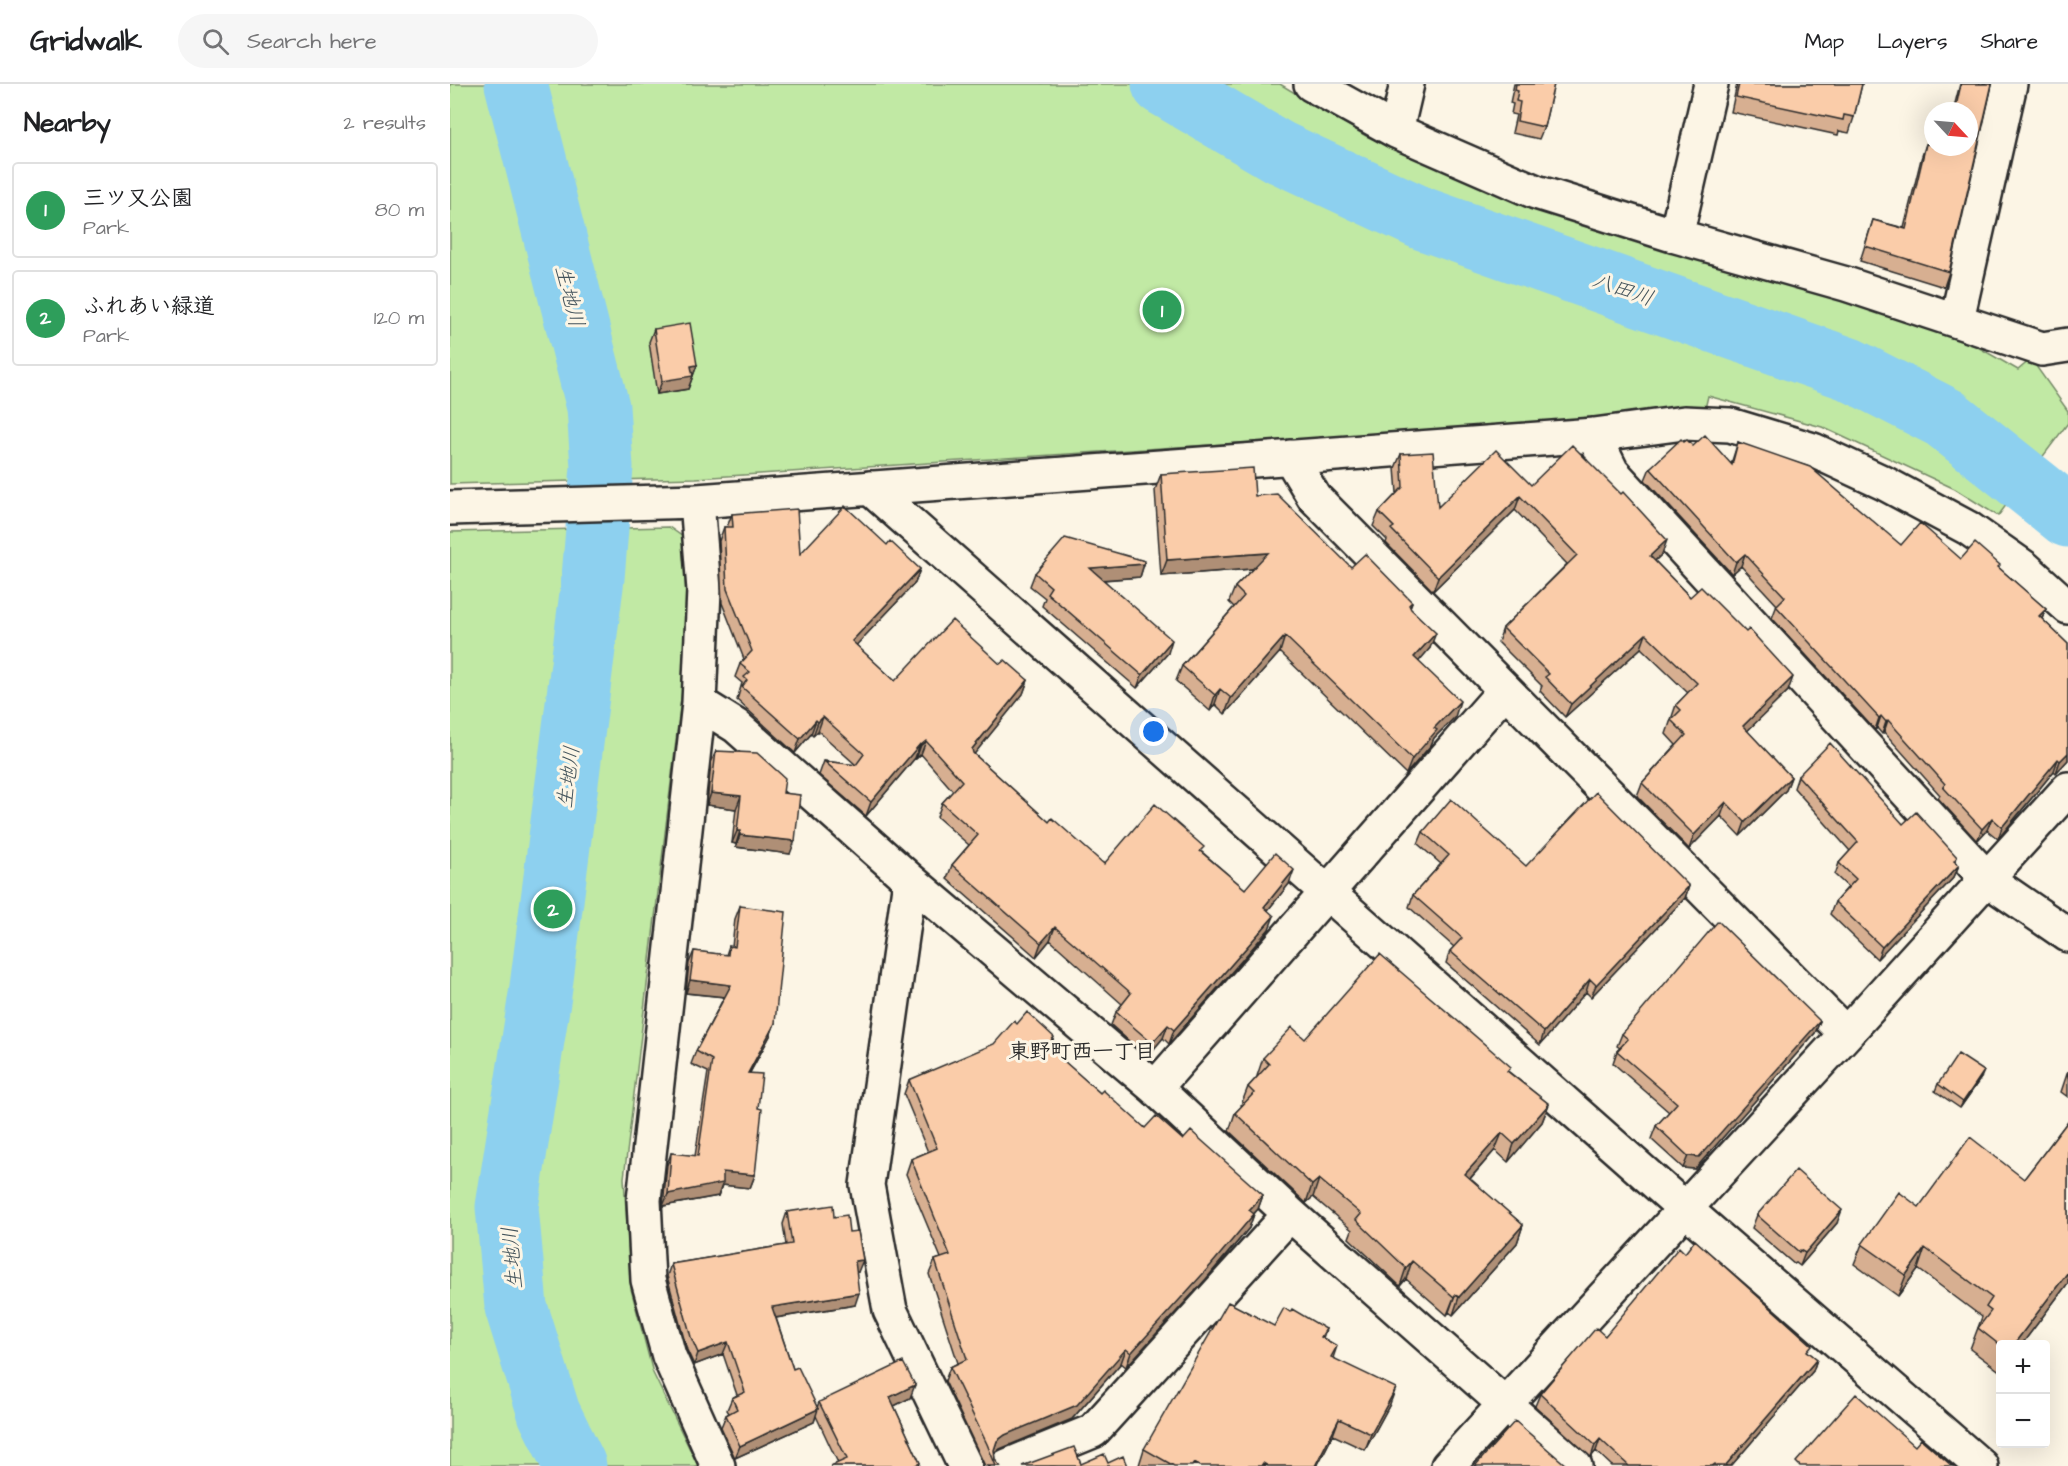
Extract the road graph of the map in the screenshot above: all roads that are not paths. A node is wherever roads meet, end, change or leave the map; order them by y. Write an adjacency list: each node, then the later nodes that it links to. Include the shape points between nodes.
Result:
1 (1311, 84): 5 (street)
2 (1407, 84): 5 (street)
3 (1711, 84): 6 (street)
4 (2010, 84): 7 (street)
5 (1396, 131): 6 (street, via 1536,192)
6 (1676, 236): 7 (street)
7 (1957, 319): 8 (street, via 2042,349)
8 (2068, 345)
9 (1594, 435): 10 (street); 14 (street, via 1684,423 1730,425 1813,450 1968,528 2025,568); 19 (street, via 1612,472)
10 (1290, 457): 11 (street); 15 (street, via 1314,497)
11 (870, 488): 12 (street); 20 (street)
12 (698, 501): 13 (street); 16 (street, via 704,590)
13 (450, 508)
14 (2068, 607)
15 (1505, 690): 20 (street); 22 (street)
16 (699, 703): 18 (street, via 736,726); 27 (street, via 644,1200 648,1280 669,1356)
17 (2068, 789): 19 (street)
18 (910, 880): 23 (street); 28 (street, via 867,1185 890,1310)
19 (1988, 880): 21 (street); 22 (street)
20 (1328, 894): 23 (street); 24 (street)
21 (2068, 935)
22 (1846, 1034): 24 (street)
23 (1155, 1088): 25 (street)
24 (1684, 1209): 26 (street); 32 (street)
25 (1290, 1214): 26 (street); 29 (street, via 1093,1431)
26 (1503, 1405): 30 (street); 31 (street)
27 (718, 1466)
28 (965, 1466)
29 (1007, 1466)
30 (1448, 1466)
31 (1575, 1466)
32 (1980, 1466)

